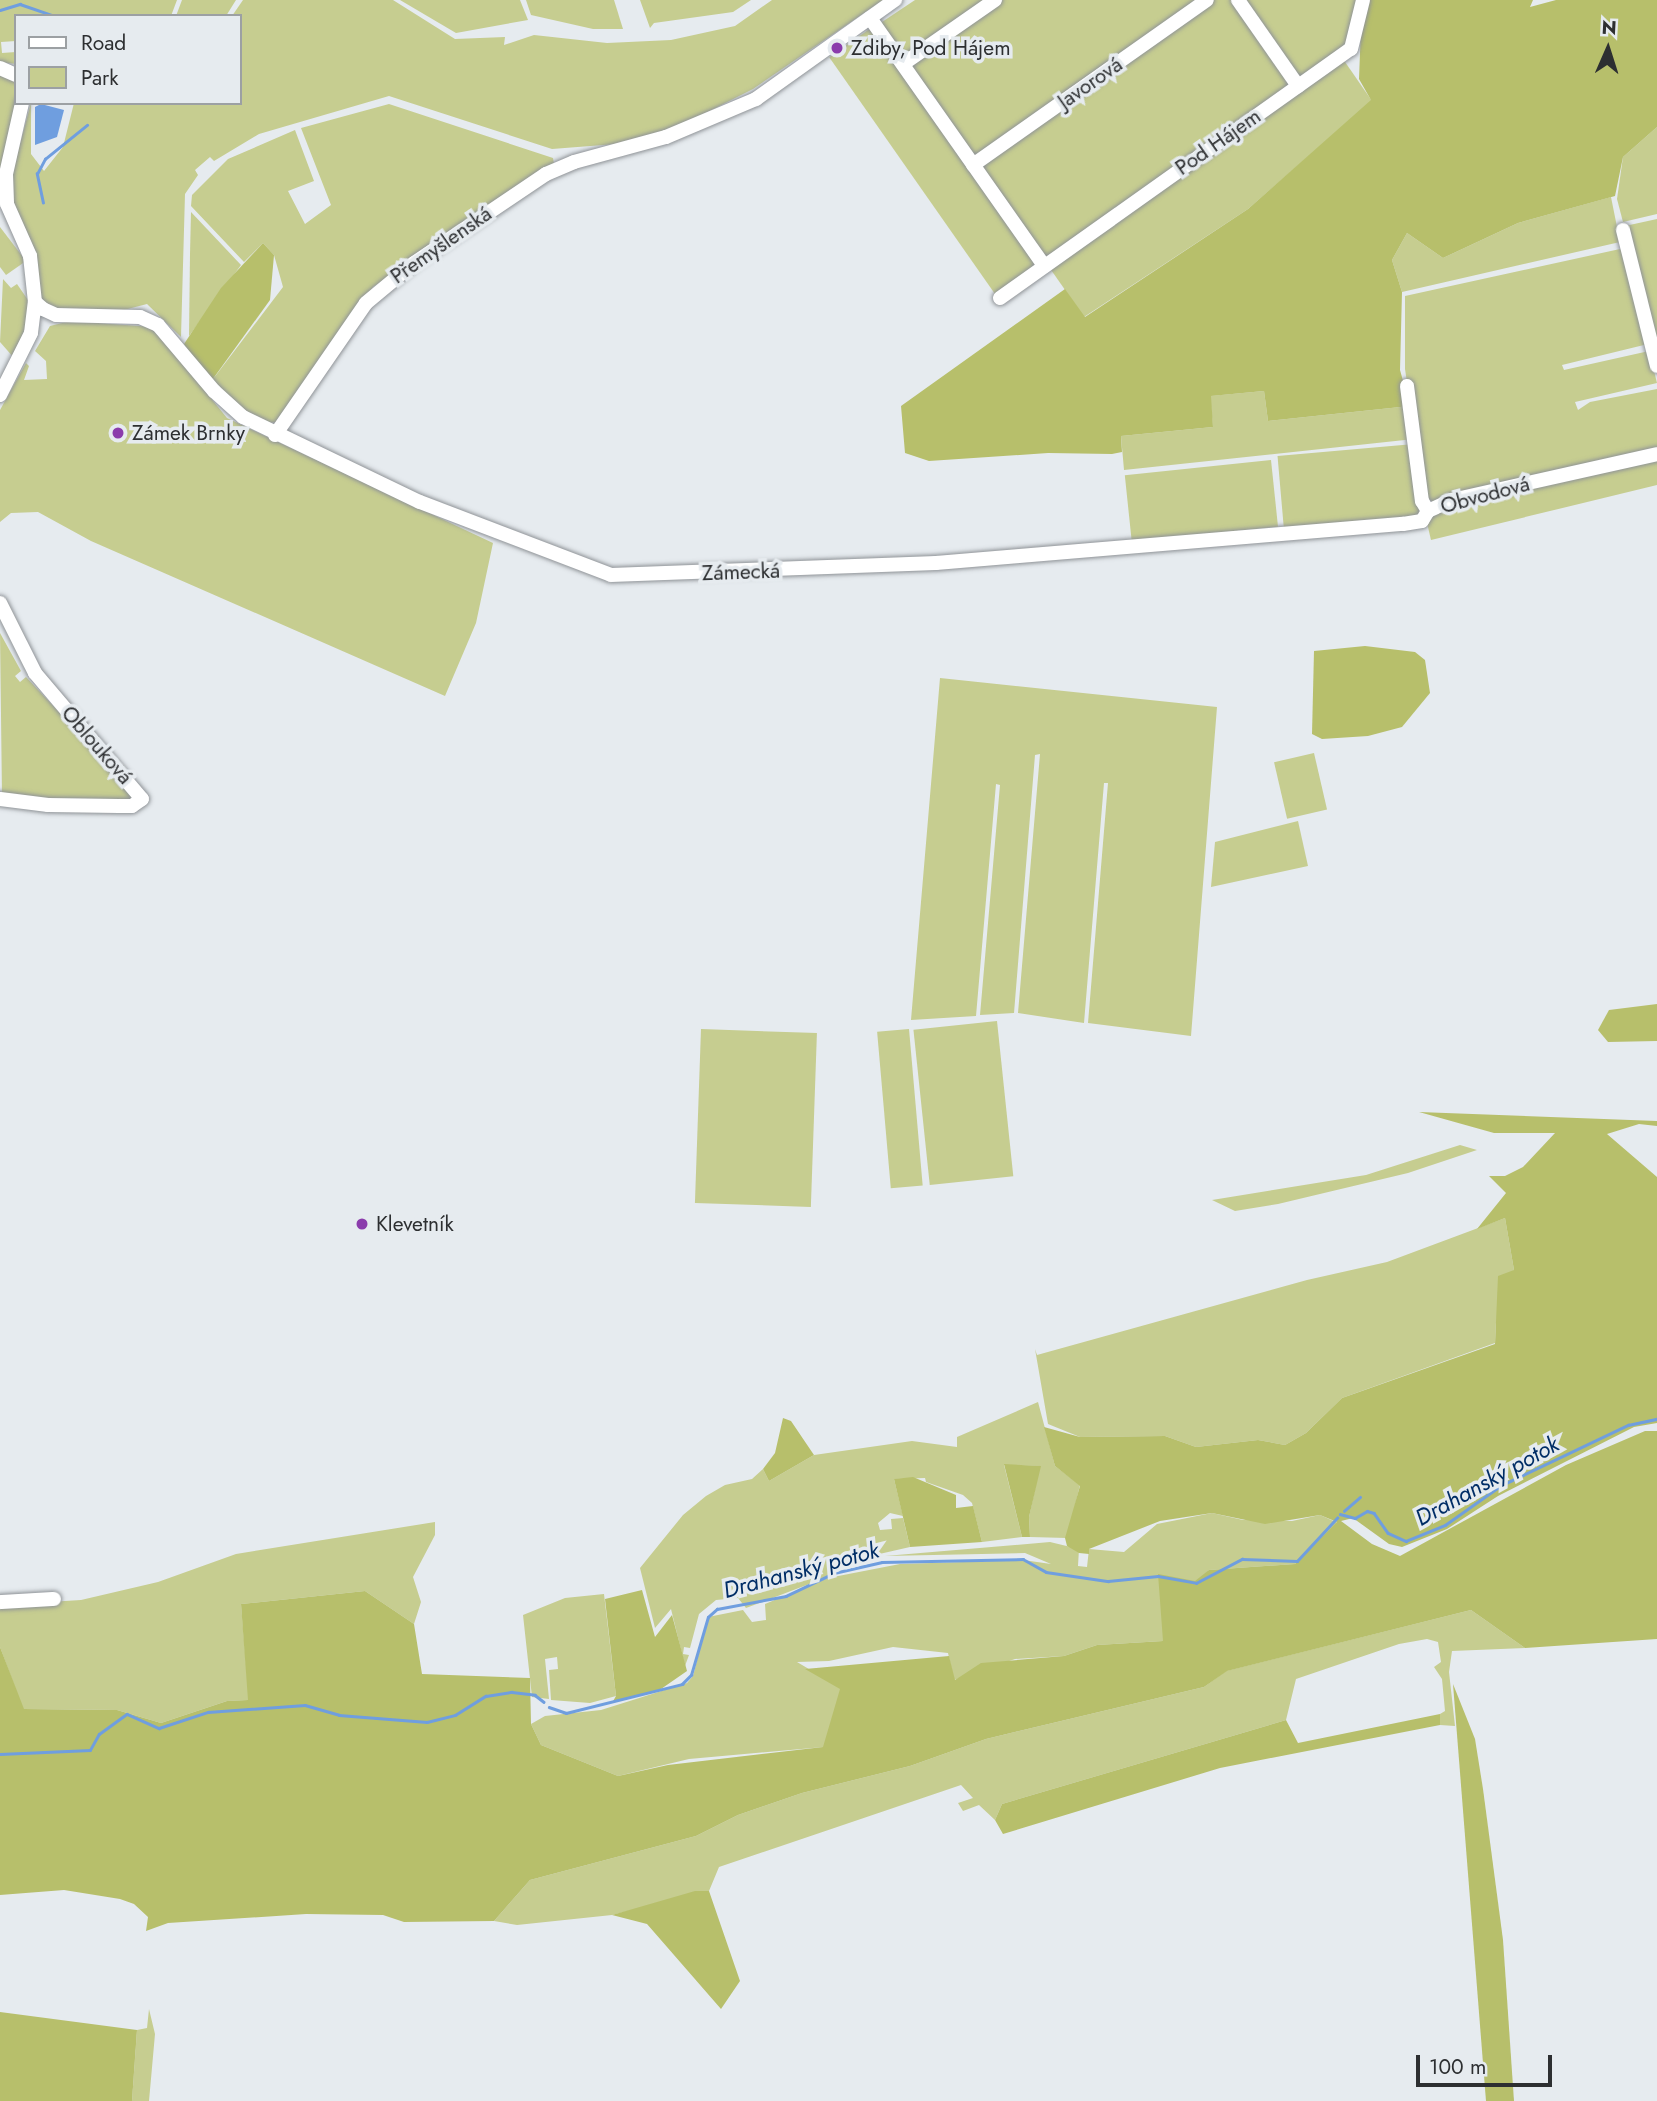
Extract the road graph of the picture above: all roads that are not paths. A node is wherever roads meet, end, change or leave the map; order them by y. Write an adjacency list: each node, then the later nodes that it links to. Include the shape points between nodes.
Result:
1 (895, 0): 6 (street, Přemyšlenská)
2 (995, 0): 7 (street)
3 (1207, 0): 10 (street, Javorová)
4 (1238, 0): 8 (street)
5 (1363, 0): 8 (street, Pod Hájem, via 1351,49)
6 (870, 18): 7 (street); 22 (street, Přemyšlenská, via 736,110 547,174 414,263 366,303)
7 (903, 64): 10 (street)
8 (1298, 86): 13 (street, Pod Hájem)
9 (22, 105): 11 (street)
10 (973, 165): 13 (street)
11 (4, 204): 15 (street, via 30,256)
12 (1623, 230): 18 (street)
13 (1044, 266): 14 (street, Pod Hájem)
14 (1000, 298)
15 (35, 302): 16 (street); 17 (street)
16 (57, 315): 17 (street); 22 (street, via 140,317 158,325 232,409)
17 (31, 333): 21 (street)
18 (1655, 349): 19 (street)
19 (1657, 366)
20 (1407, 386): 24 (street, via 1422,500)
21 (0, 395)
22 (275, 435): 25 (street, Zámecká, via 420,502 611,575 936,563)
23 (1657, 454): 24 (street, Obvodová, via 1452,500)
24 (1428, 511): 25 (street, Obvodová, via 1423,522)
25 (1234, 539)
26 (0, 603): 27 (street, Oblouková, via 35,673 142,799 132,806 48,806)
27 (0, 799)
28 (54, 1599): 29 (street)
29 (0, 1602)

